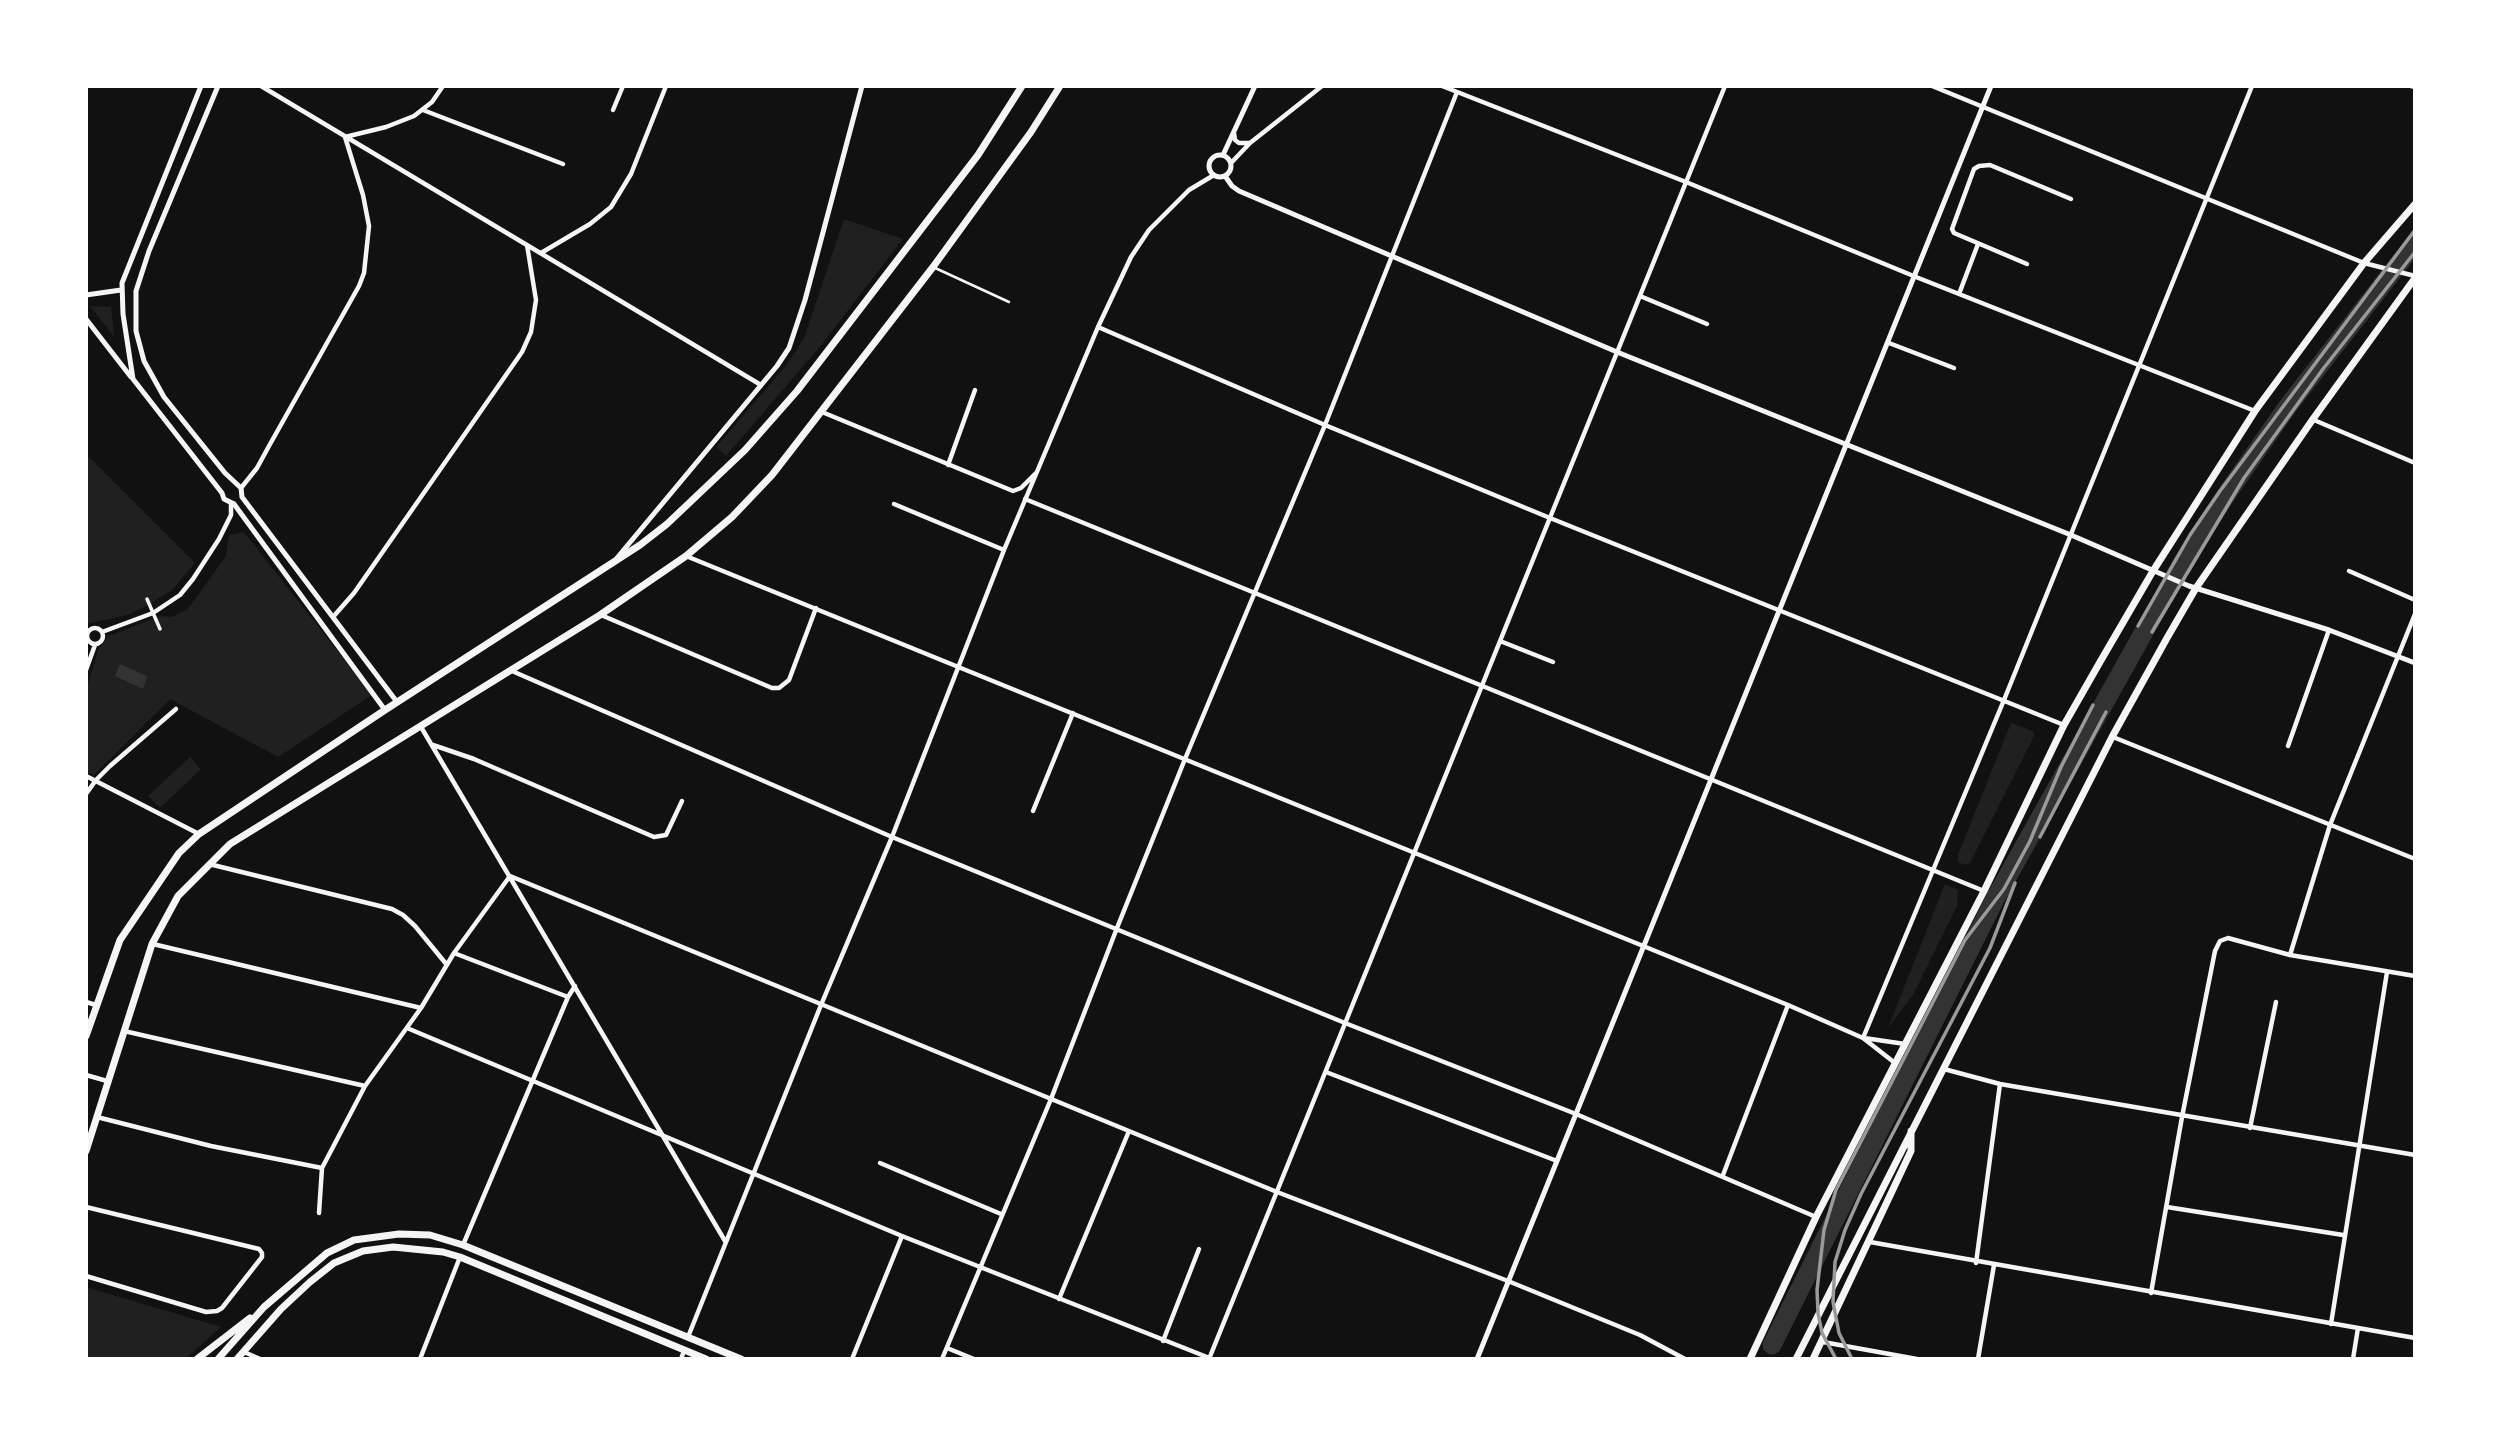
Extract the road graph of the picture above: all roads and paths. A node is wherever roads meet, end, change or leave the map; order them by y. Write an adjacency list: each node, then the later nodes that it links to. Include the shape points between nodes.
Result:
1 (201, 86): 33 (street)
2 (218, 86): 36 (street)
3 (261, 86): 22 (street)
4 (443, 86): 19 (street)
5 (623, 86): 20 (street)
6 (666, 86): 37 (street, via 620,195 598,219)
7 (862, 86): 59 (street, via 789,348)
8 (1022, 86): 80 (main road, via 978,155 797,391 728,467 667,524)
9 (1060, 86): 42 (main road)
10 (1255, 86): 21 (street)
11 (1322, 86): 23 (street)
12 (1442, 86): 17 (street)
13 (1725, 86): 29 (street)
14 (1932, 86): 18 (street)
15 (1991, 86): 18 (street)
16 (2252, 86): 31 (street)
17 (1457, 92): 29 (street); 38 (street)
18 (1982, 107): 31 (street); 44 (street)
19 (423, 110): 22 (street, via 400,122); 26 (street)
20 (613, 110)
21 (1233, 131): 23 (street, via 1239,143); 24 (street)
22 (345, 137): 35 (street); 70 (street, via 369,226 364,273)
23 (1250, 143): 25 (street)
24 (1223, 155): 25 (street); 27 (street, via 1210,161)
25 (1231, 163): 28 (street)
26 (563, 164)
27 (1214, 175): 28 (street); 53 (street, via 1189,190 1149,230)
28 (1225, 176): 38 (street, via 1239,191)
29 (1686, 182): 44 (street); 49 (street)
30 (2071, 199): 34 (street, via 1990,165 1979,166 1952,229 1957,236)
31 (2206, 200): 40 (street); 56 (street)
32 (2415, 204): 40 (main road)
33 (136, 244): 36 (street, via 143,252); 41 (street)
34 (1978, 244): 39 (street); 47 (street)
35 (527, 245): 37 (street); 92 (street, via 536,300 522,352 354,593)
36 (149, 251): 43 (street)
37 (541, 253): 59 (street)
38 (1391, 257): 55 (street); 64 (street)
39 (2027, 264)
40 (2367, 264): 45 (street); 61 (main road)
41 (128, 266): 43 (street, via 136,264); 46 (street)
42 (933, 267): 50 (lane); 62 (main road)
43 (142, 270): 69 (street, via 136,291 136,331 149,373)
44 (1916, 277): 47 (street); 54 (street)
45 (2415, 277): 63 (main road)
46 (121, 290): 48 (street); 58 (street)
47 (1959, 294): 56 (street)
48 (86, 295)
49 (1640, 296): 52 (street); 55 (street)
50 (1009, 302)
51 (86, 320): 58 (street)
52 (1706, 324)
53 (1098, 327): 64 (street); 68 (street)
54 (1889, 343): 57 (street); 65 (street)
55 (1617, 352): 65 (street); 76 (street)
56 (2138, 364): 61 (street); 77 (street)
57 (1954, 368)
58 (133, 379): 71 (street)
59 (761, 385): 80 (street)
60 (975, 390): 67 (street)
61 (2255, 411): 82 (main road)
62 (822, 412): 67 (street); 79 (main road, via 772,475 732,517)
63 (2313, 419): 66 (street); 83 (main road)
64 (1325, 425): 76 (street); 84 (street)
65 (1847, 444): 77 (street); 88 (street)
66 (2415, 463)
67 (947, 465): 68 (street, via 1013,491)
68 (1038, 470): 73 (street)
69 (234, 483): 70 (street); 71 (street, via 226,485)
70 (241, 488): 72 (street)
71 (222, 493): 74 (street)
72 (242, 498): 74 (street); 92 (street)
73 (1025, 499): 78 (street); 84 (street)
74 (233, 504): 89 (street, via 230,519 193,579 169,604); 109 (street)
75 (894, 504): 78 (street)
76 (1550, 518): 88 (street); 97 (street)
77 (2071, 535): 82 (street); 106 (street)
78 (1004, 551): 102 (street)
79 (686, 555): 87 (street); 91 (main road)
80 (615, 561): 107 (main road)
81 (2348, 571): 86 (street)
82 (2156, 573): 83 (street); 111 (main road)
83 (2193, 587): 94 (street); 113 (main road)
84 (1256, 594): 105 (street); 116 (street)
85 (147, 599): 89 (street)
86 (2415, 600)
87 (816, 608): 91 (street, via 789,680 779,688); 102 (street)
88 (1779, 612): 106 (street); 118 (street)
89 (153, 613): 93 (street); 95 (street)
90 (2415, 614): 99 (street)
91 (600, 615): 104 (main road)
92 (332, 617): 107 (street)
93 (160, 629)
94 (2329, 630): 99 (street); 115 (street)
95 (102, 632): 96 (street, via 93,628); 98 (street, via 102,640)
96 (86, 635): 98 (street)
97 (1500, 641): 100 (street); 105 (street)
98 (95, 645): 103 (street)
99 (2398, 657): 101 (street); 123 (street)
100 (1553, 662)
101 (2415, 663)
102 (959, 667): 110 (street); 125 (street)
103 (86, 670)
104 (511, 670): 112 (main road); 125 (street)
105 (1482, 686): 118 (street); 126 (street)
106 (2004, 701): 111 (street); 129 (street)
107 (397, 702): 109 (main road)
108 (176, 709): 119 (street)
109 (385, 710): 124 (main road)
110 (1073, 713): 116 (street); 122 (street)
111 (2064, 725): 131 (main road)
112 (421, 727): 114 (street); 128 (main road, via 230,844)
113 (2112, 737): 123 (street); 155 (main road)
114 (432, 745): 121 (street, via 654,837 666,835); 130 (street)
115 (2288, 746)
116 (1185, 759): 126 (street); 132 (street)
117 (86, 776): 119 (street)
118 (1711, 779): 129 (street); 134 (street)
119 (96, 780): 120 (street); 124 (street)
120 (86, 794)
121 (682, 801)
122 (1033, 811)
123 (2330, 825): 127 (street); 136 (street)
124 (200, 834): 144 (main road, via 179,853 120,940)
125 (892, 838): 132 (street); 145 (street)
126 (1414, 852): 134 (street); 148 (street)
127 (2415, 859)
128 (208, 864): 133 (main road, via 178,896); 137 (street, via 392,909 415,926)
129 (1933, 870): 131 (street); 152 (street)
130 (510, 876): 135 (street); 140 (street); 145 (street)
131 (1984, 891): 153 (main road)
132 (1116, 928): 148 (street); 162 (street)
133 (152, 944): 147 (street); 150 (main road)
134 (1644, 946): 146 (street); 163 (street)
135 (454, 953): 137 (street); 141 (street)
136 (2290, 955): 138 (street); 165 (street, via 2228,938 2220,941)
137 (447, 965): 147 (street)
138 (2387, 972): 139 (street); 170 (street)
139 (2415, 976)
140 (575, 986): 141 (street); 169 (street)
141 (568, 997): 159 (street)
142 (86, 1002): 144 (street)
143 (2276, 1002): 166 (street)
144 (96, 1005): 151 (main road)
145 (821, 1005): 162 (street); 176 (street)
146 (1788, 1005): 152 (street); 177 (street)
147 (421, 1008): 149 (street)
148 (1345, 1023): 156 (street); 163 (street)
149 (407, 1028): 159 (street); 161 (street)
150 (124, 1031): 158 (main road); 161 (street)
151 (86, 1036)
152 (1863, 1038): 153 (street); 154 (street)
153 (1905, 1044): 154 (main road)
154 (1896, 1063): 183 (main road)
155 (1944, 1069): 160 (street); 167 (main road)
156 (1326, 1072): 173 (street); 178 (street)
157 (86, 1075): 158 (street)
158 (107, 1081): 164 (main road)
159 (532, 1081): 169 (street); 188 (street)
160 (2000, 1084): 165 (street); 191 (street)
161 (365, 1086): 175 (street)
162 (1051, 1099): 168 (street); 182 (street)
163 (1576, 1114): 173 (street); 177 (street)
164 (96, 1117): 171 (main road); 175 (street)
165 (2182, 1117): 166 (street); 180 (street)
166 (2250, 1128): 170 (street)
167 (1911, 1130): 187 (main road, via 1911,1151); 223 (main road)
168 (1129, 1131): 178 (street); 197 (street)
169 (663, 1136): 176 (street); 186 (street)
170 (2359, 1146): 172 (street); 184 (street)
171 (86, 1151)
172 (2415, 1155)
173 (1557, 1161): 195 (street)
174 (880, 1163): 182 (street)
175 (322, 1168): 181 (street)
176 (753, 1173): 185 (street); 186 (street)
177 (1723, 1175): 183 (street)
178 (1277, 1192): 195 (street); 219 (street)
179 (86, 1207): 194 (street, via 259,1249 262,1257 222,1308 211,1312)
180 (2167, 1207): 184 (street); 196 (street)
181 (319, 1213)
182 (1002, 1214): 193 (street)
183 (1816, 1217): 222 (main road)
184 (2343, 1235): 199 (street)
185 (902, 1236): 193 (street); 216 (street)
186 (725, 1241): 201 (street)
187 (1870, 1242): 191 (street); 204 (main road)
188 (463, 1245): 198 (main road, via 430,1235 354,1240 313,1263); 201 (main road)
189 (1199, 1249): 203 (street)
190 (460, 1258): 206 (main road); 207 (main road, via 393,1247 348,1256 310,1282); 212 (street)
191 (1976, 1263): 192 (street)
192 (1994, 1265): 196 (street); 226 (street)
193 (981, 1266): 197 (street); 205 (street)
194 (86, 1276)
195 (1508, 1281): 220 (street); 221 (street, via 1640,1335)
196 (2151, 1293): 199 (street)
197 (1059, 1299): 203 (street)
198 (264, 1307): 208 (main road); 209 (main road)
199 (2331, 1324): 200 (street)
200 (2358, 1328): 202 (street); 227 (street)
201 (688, 1338): 215 (main road)
202 (2415, 1338)
203 (1163, 1341): 219 (street)
204 (1823, 1342): 224 (main road); 225 (street)
205 (947, 1348): 217 (street); 218 (street)
206 (684, 1351): 213 (street); 214 (main road)
207 (243, 1352): 210 (main road); 211 (street)
208 (197, 1359)
209 (218, 1359)
210 (237, 1359)
211 (260, 1359)
212 (420, 1359)
213 (681, 1359)
214 (706, 1359)
215 (741, 1359)
216 (852, 1359)
217 (942, 1359)
218 (974, 1359)
219 (1210, 1359)
220 (1477, 1359)
221 (1685, 1359)
222 (1750, 1359)
223 (1796, 1359)
224 (1814, 1359)
225 (1917, 1359)
226 (1978, 1359)
227 (2353, 1359)

